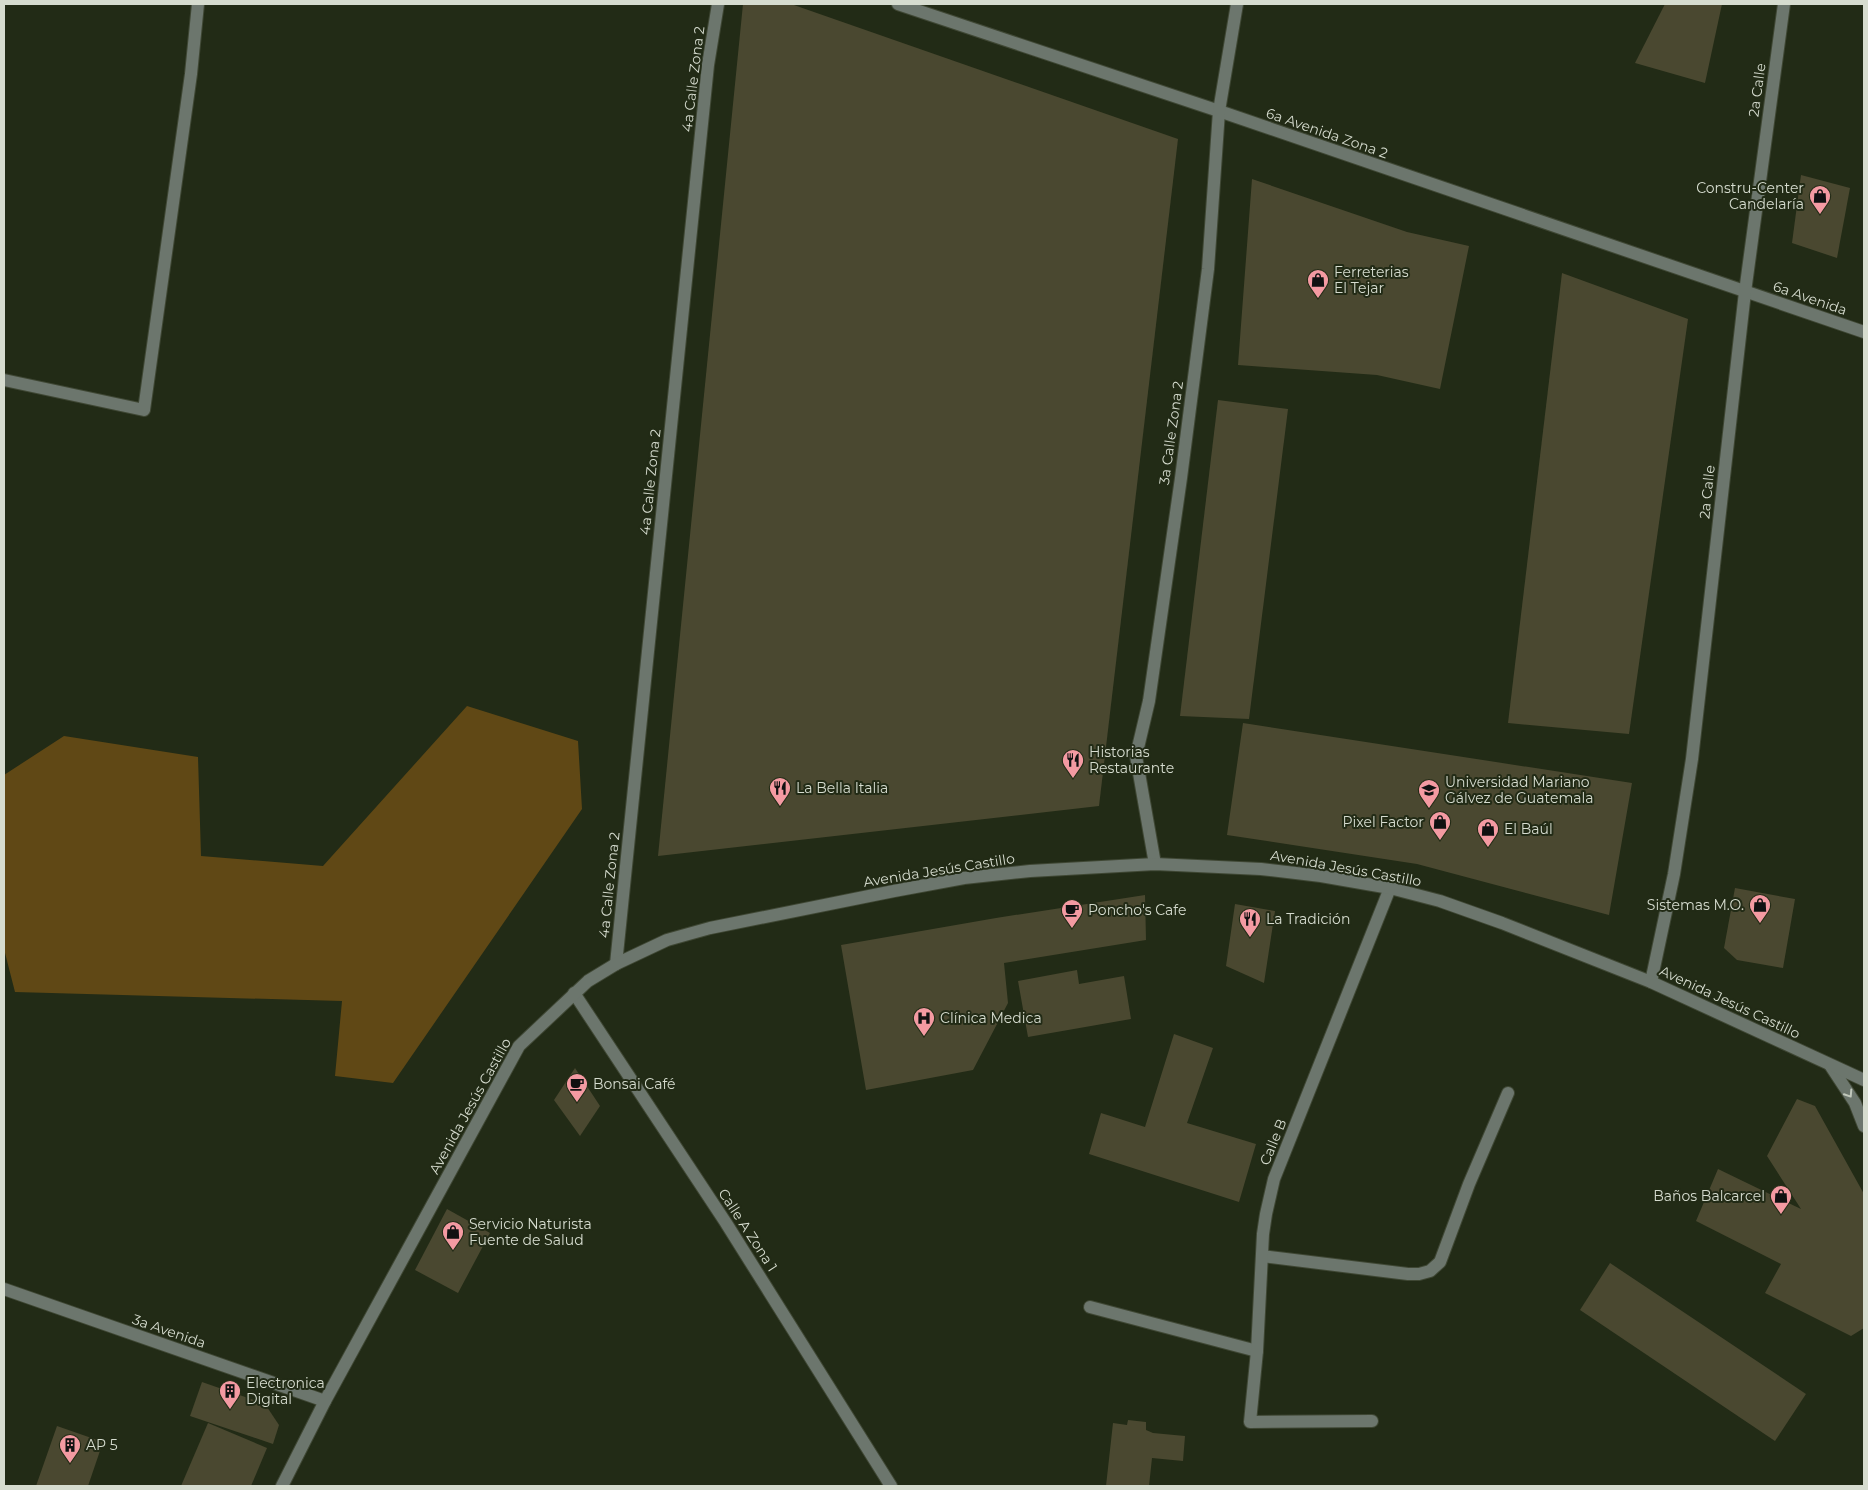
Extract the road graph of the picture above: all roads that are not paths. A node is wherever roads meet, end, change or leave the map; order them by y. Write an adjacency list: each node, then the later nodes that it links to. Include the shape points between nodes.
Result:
1 (198, 4): 9 (street, via 144,410)
2 (718, 4): 12 (street, 4a Calle Zona 2, via 707,75)
3 (898, 4): 6 (street, 6a Avenida Zona 2)
4 (1236, 4): 6 (street, 3a Calle Zona 2)
5 (1784, 4): 7 (street, 2a Calle)
6 (1219, 111): 7 (street, 6a Avenida Zona 2); 10 (street, 3a Calle Zona 2, via 1208,269 1149,701 1136,756)
7 (1745, 292): 8 (street, 6a Avenida); 13 (street, 2a Calle, via 1692,759 1674,874)
8 (1864, 332)
9 (4, 380)
10 (1156, 864): 11 (street, Avenida Jesús Castillo, via 1261,869); 12 (street, Avenida Jesús Castillo, via 964,878 710,928 667,940)
11 (1390, 888): 13 (street, Avenida Jesús Castillo, via 1440,901 1502,923); 19 (street, Calle B, via 1274,1179 1266,1214)
12 (616, 964): 14 (street, Avenida Jesús Castillo)
13 (1651, 982): 15 (street, Avenida Jesús Castillo)
14 (574, 993): 23 (street, Avenida Jesús Castillo, via 519,1046); 26 (street, Calle A Zona 1, via 726,1223)
15 (1830, 1065): 16 (street, Avenida Jesús Castillo); 18 (street, one-way to 18, via 1855,1102)
16 (1864, 1080)
17 (1508, 1093): 19 (street, via 1440,1262 1430,1271 1408,1274)
18 (1864, 1126)
19 (1262, 1256): 22 (street, Calle B)
20 (4, 1289): 23 (street, 3a Avenida)
21 (1090, 1307): 22 (street)
22 (1257, 1351): 24 (street, Calle B, via 1250,1422)
23 (325, 1401): 25 (street, Avenida Jesús Castillo)
24 (1372, 1421)
25 (282, 1486)
26 (891, 1486)

